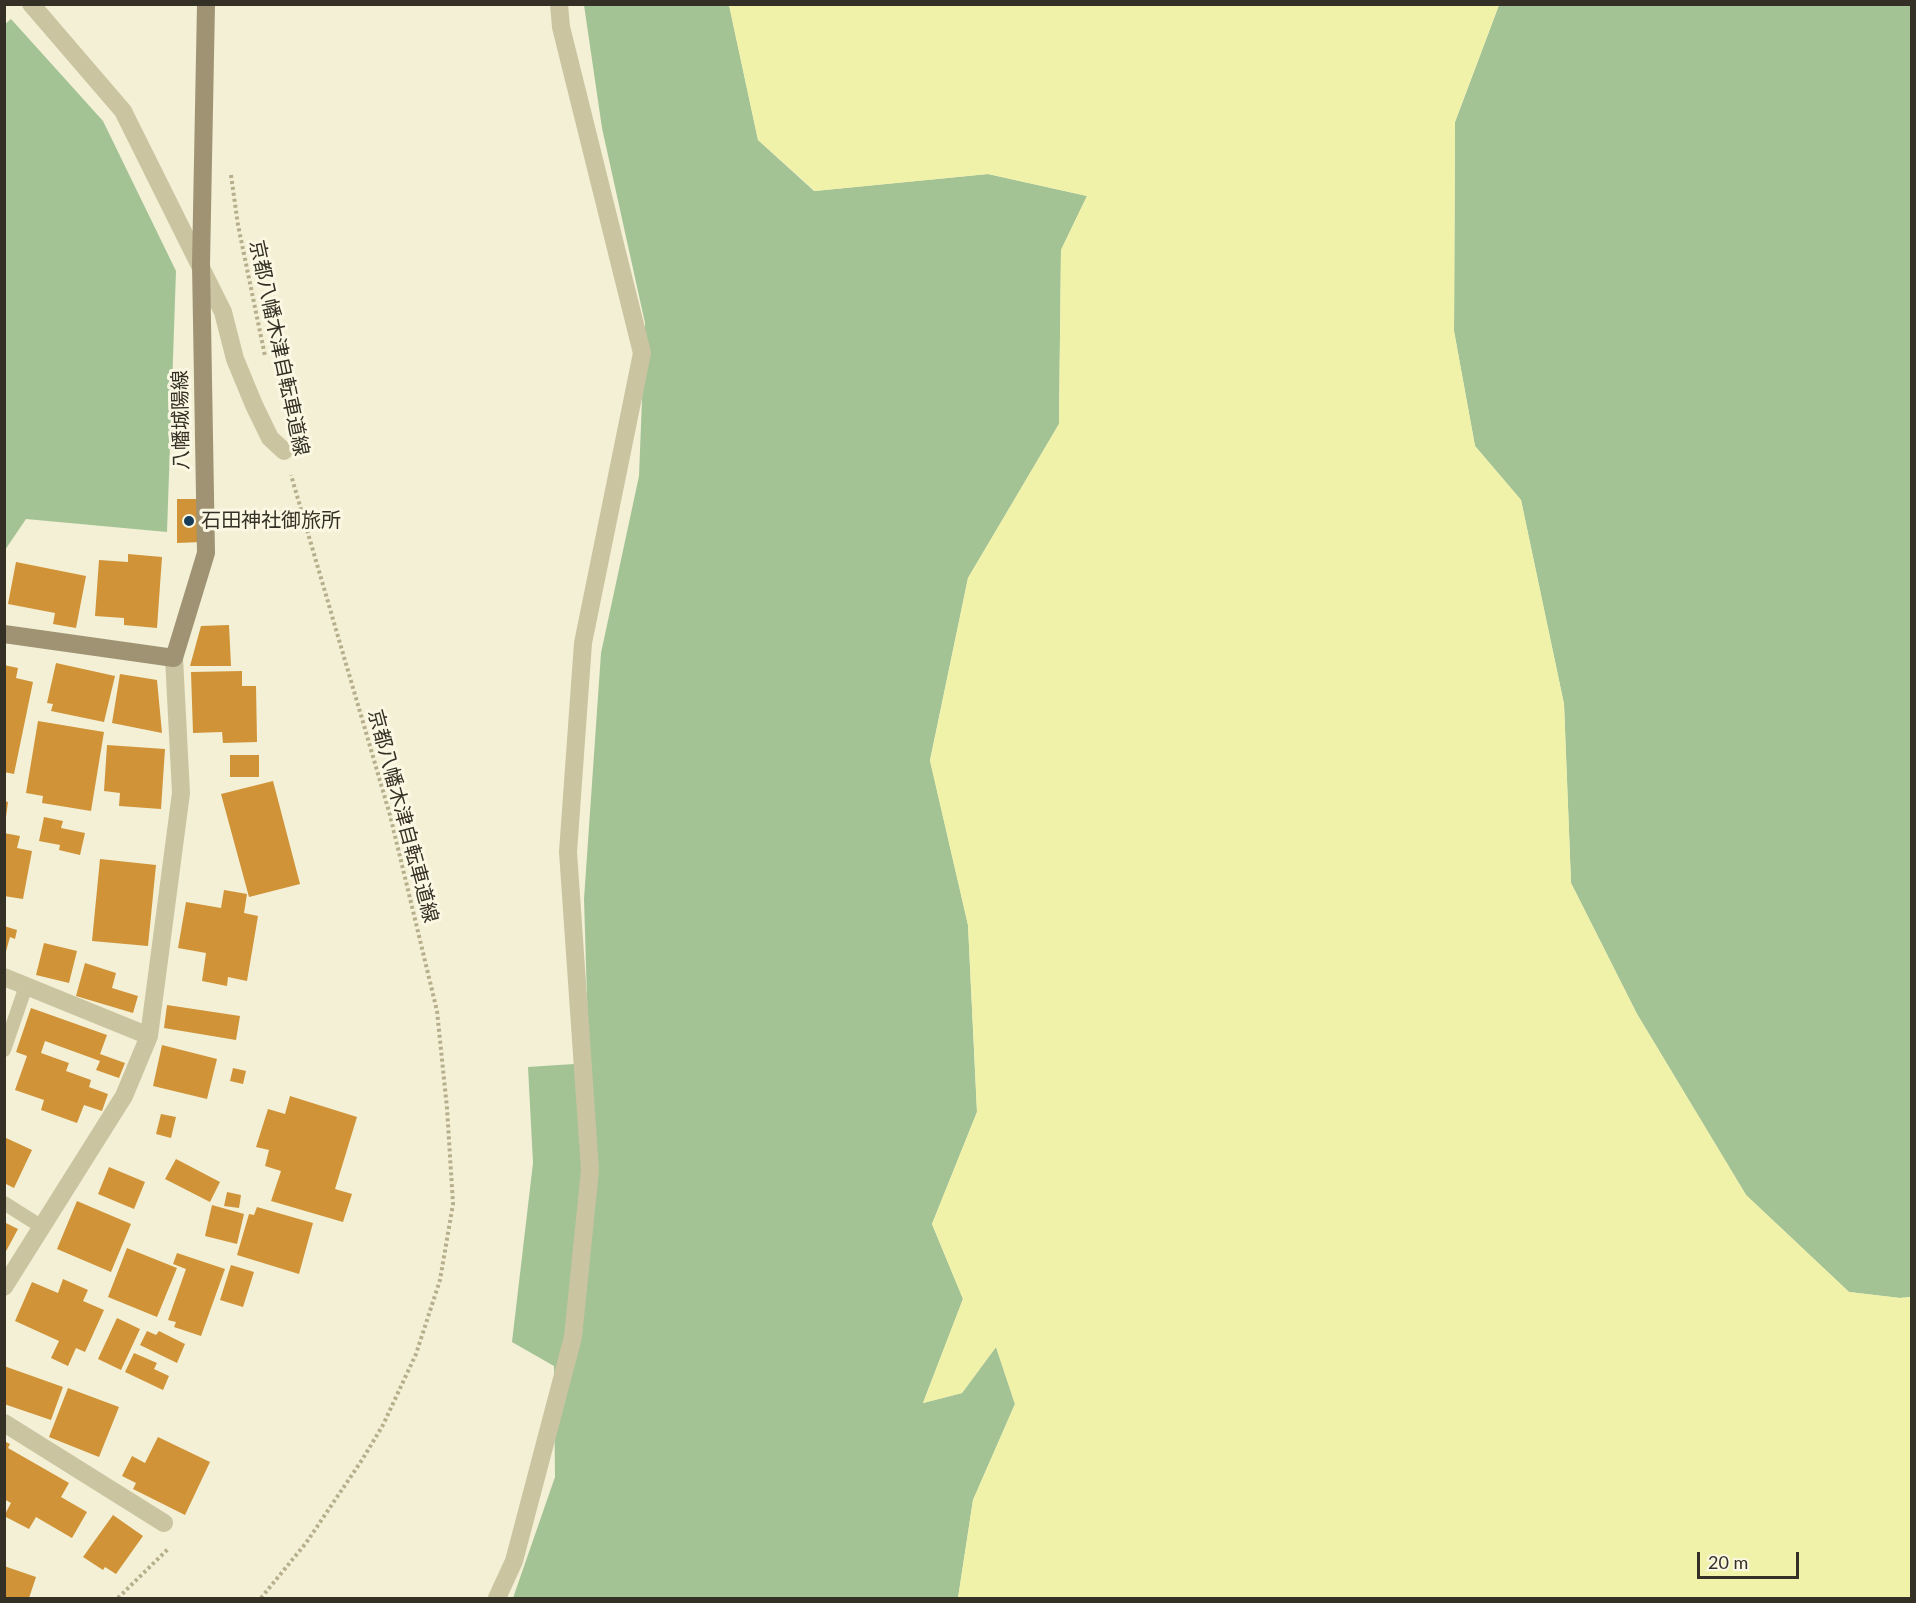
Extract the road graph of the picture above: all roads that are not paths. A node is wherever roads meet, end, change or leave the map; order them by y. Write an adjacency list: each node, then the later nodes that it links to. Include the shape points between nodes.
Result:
1 (31, 4): 4 (street, via 123,111 176,222)
2 (206, 4): 4 (main road, 八幡城陽線)
3 (559, 4): 17 (street, via 561,27 642,353 581,666 568,852 590,1170 573,1337 514,1561)
4 (201, 264): 5 (street, via 223,312 235,359 254,405 270,438); 7 (main road, 八幡城陽線, via 206,554)
5 (284, 452)
6 (4, 634): 7 (main road)
7 (174, 658): 10 (street, via 181,793)
8 (4, 977): 9 (street)
9 (26, 986): 10 (street); 11 (lane)
10 (149, 1036): 13 (street, via 124,1096)
11 (4, 1050)
12 (4, 1203): 13 (lane)
13 (42, 1227): 14 (street)
14 (4, 1287)
15 (4, 1423): 16 (street)
16 (164, 1523)
17 (497, 1599)

